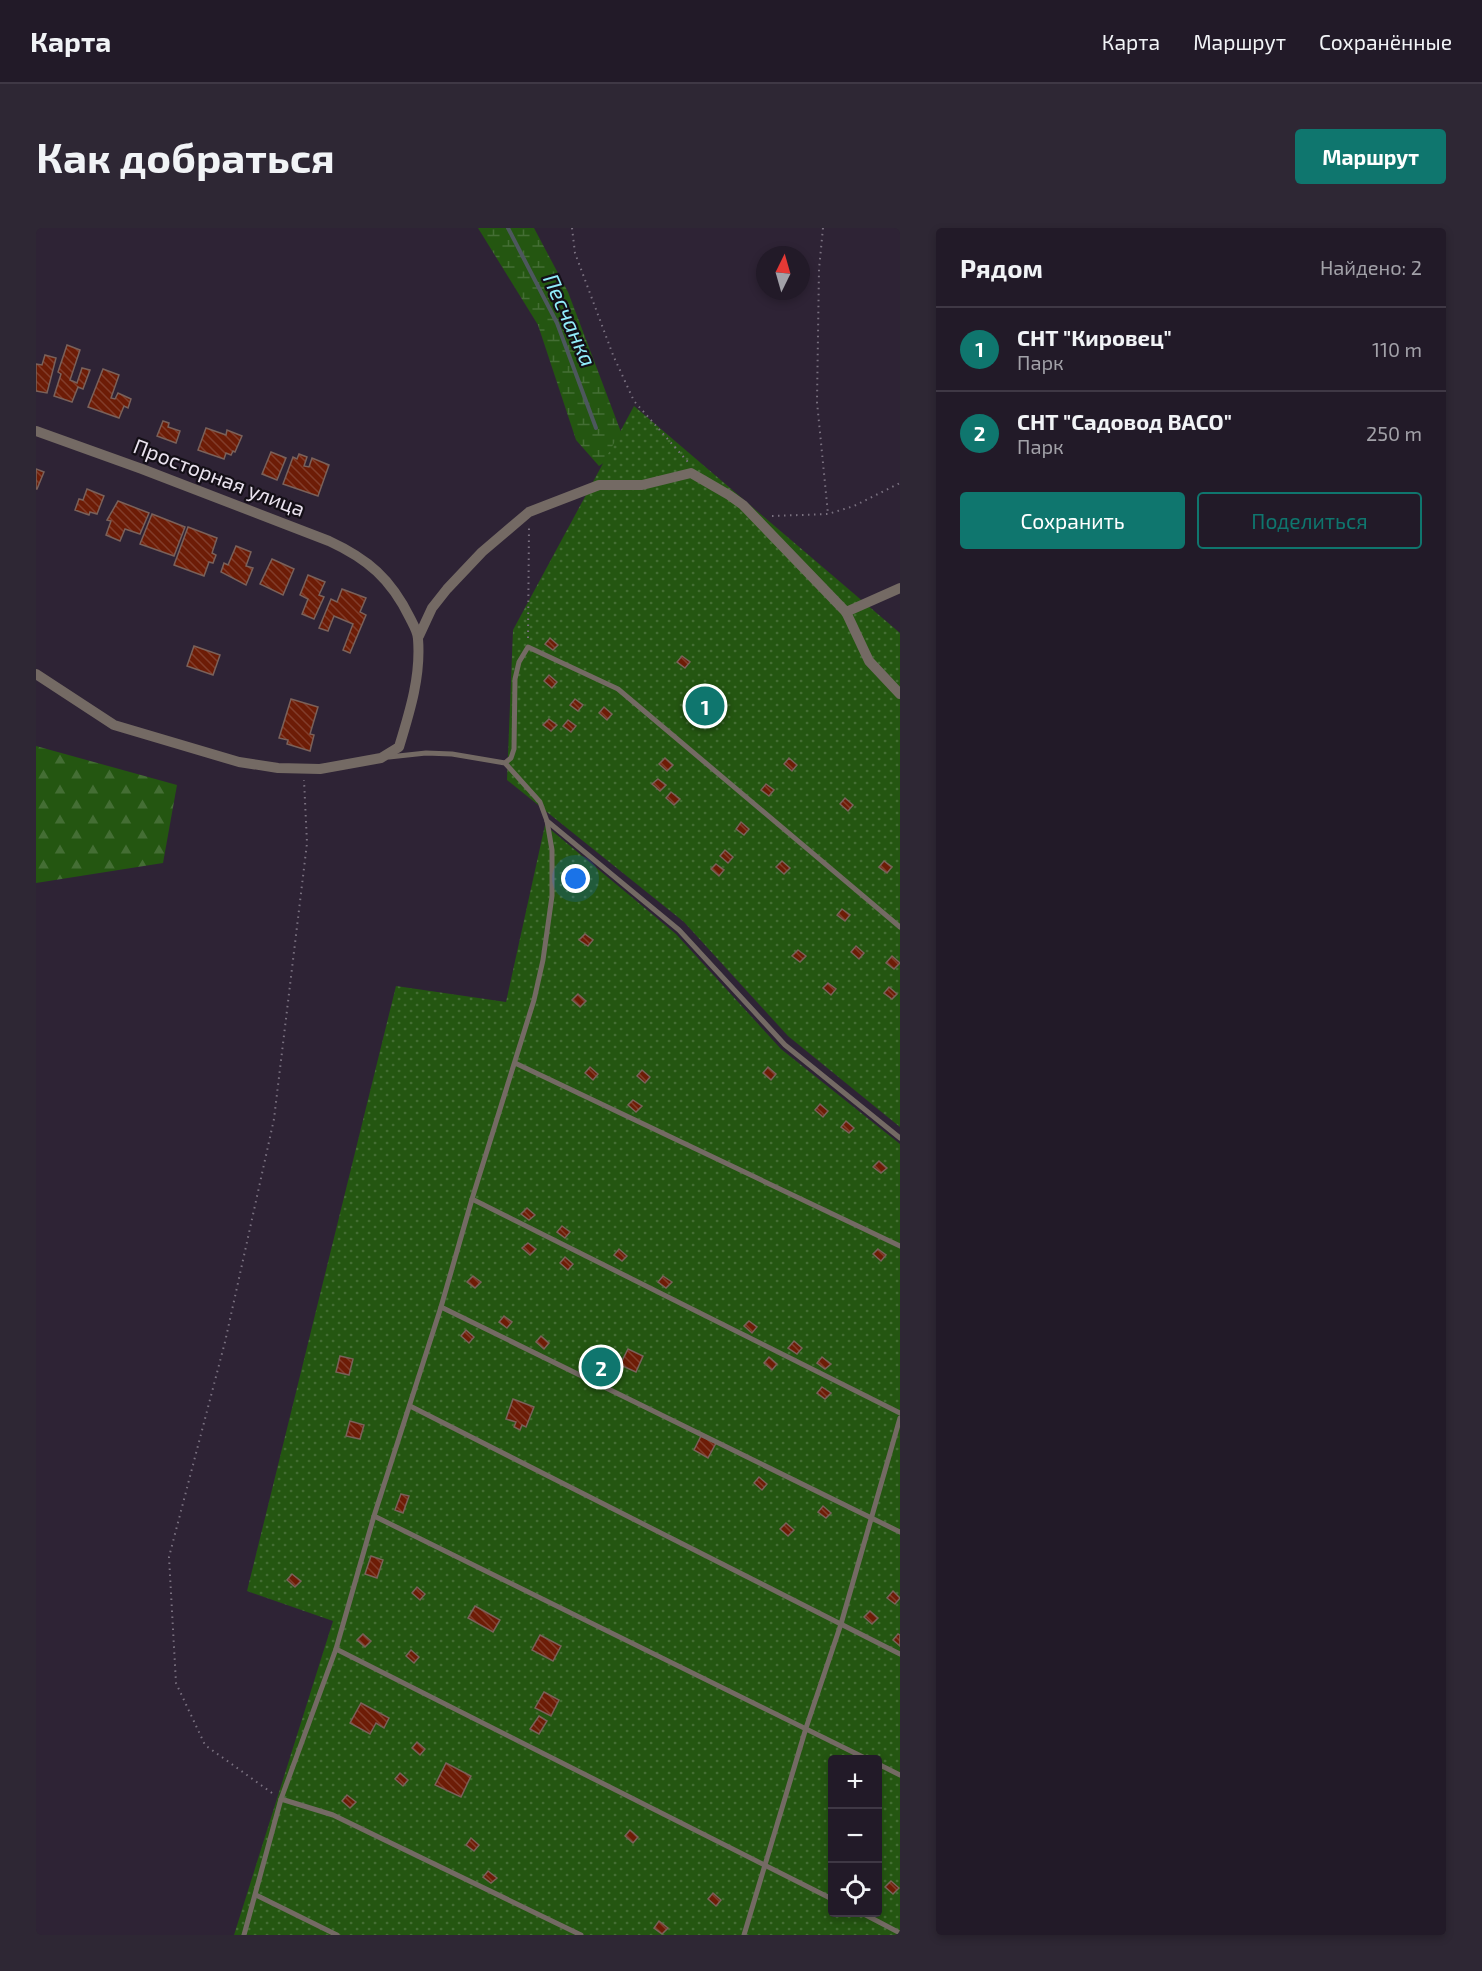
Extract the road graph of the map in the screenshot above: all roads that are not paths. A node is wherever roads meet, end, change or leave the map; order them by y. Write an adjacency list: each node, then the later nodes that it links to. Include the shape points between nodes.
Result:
1 (36, 431): 4 (street, Просторная улица, via 355,553 382,575 400,597)
2 (899, 589): 3 (street)
3 (846, 612): 4 (street, via 743,505 691,473 642,485 599,485 529,512 482,552 447,589 432,608); 6 (street, via 869,661)
4 (419, 636): 7 (street, via 414,696 399,747)
5 (36, 674): 7 (street, via 114,725 239,762 320,769)
6 (900, 694)
7 (381, 758): 8 (lane, via 452,754)
8 (505, 764): 9 (lane, via 540,802); 10 (lane, via 514,749 515,679 528,647 618,689)
9 (547, 821): 11 (lane, via 552,850 552,896 543,960); 12 (lane, via 679,930 785,1045)
10 (900, 927)
11 (515, 1063): 13 (lane); 14 (lane)
12 (900, 1138)
13 (472, 1200): 15 (lane); 17 (lane)
14 (900, 1246)
15 (441, 1307): 16 (lane); 20 (lane)
16 (410, 1406): 19 (lane); 22 (lane)
17 (900, 1413)
18 (900, 1418): 20 (lane)
19 (374, 1516): 23 (lane); 25 (lane)
20 (871, 1518): 21 (lane); 22 (lane)
21 (900, 1533)
22 (841, 1624): 24 (lane); 25 (lane)
23 (336, 1649): 29 (lane); 30 (lane)
24 (900, 1654)
25 (806, 1728): 26 (lane); 30 (lane)
26 (859, 1755)
27 (882, 1766): 28 (lane)
28 (900, 1775)
29 (281, 1799): 31 (lane); 37 (lane, via 333,1815)
30 (765, 1865): 32 (lane); 38 (lane)
31 (256, 1895): 35 (lane); 36 (lane)
32 (828, 1897)
33 (870, 1917): 34 (lane)
34 (900, 1933)
35 (244, 1935)
36 (337, 1935)
37 (581, 1935)
38 (744, 1935)

